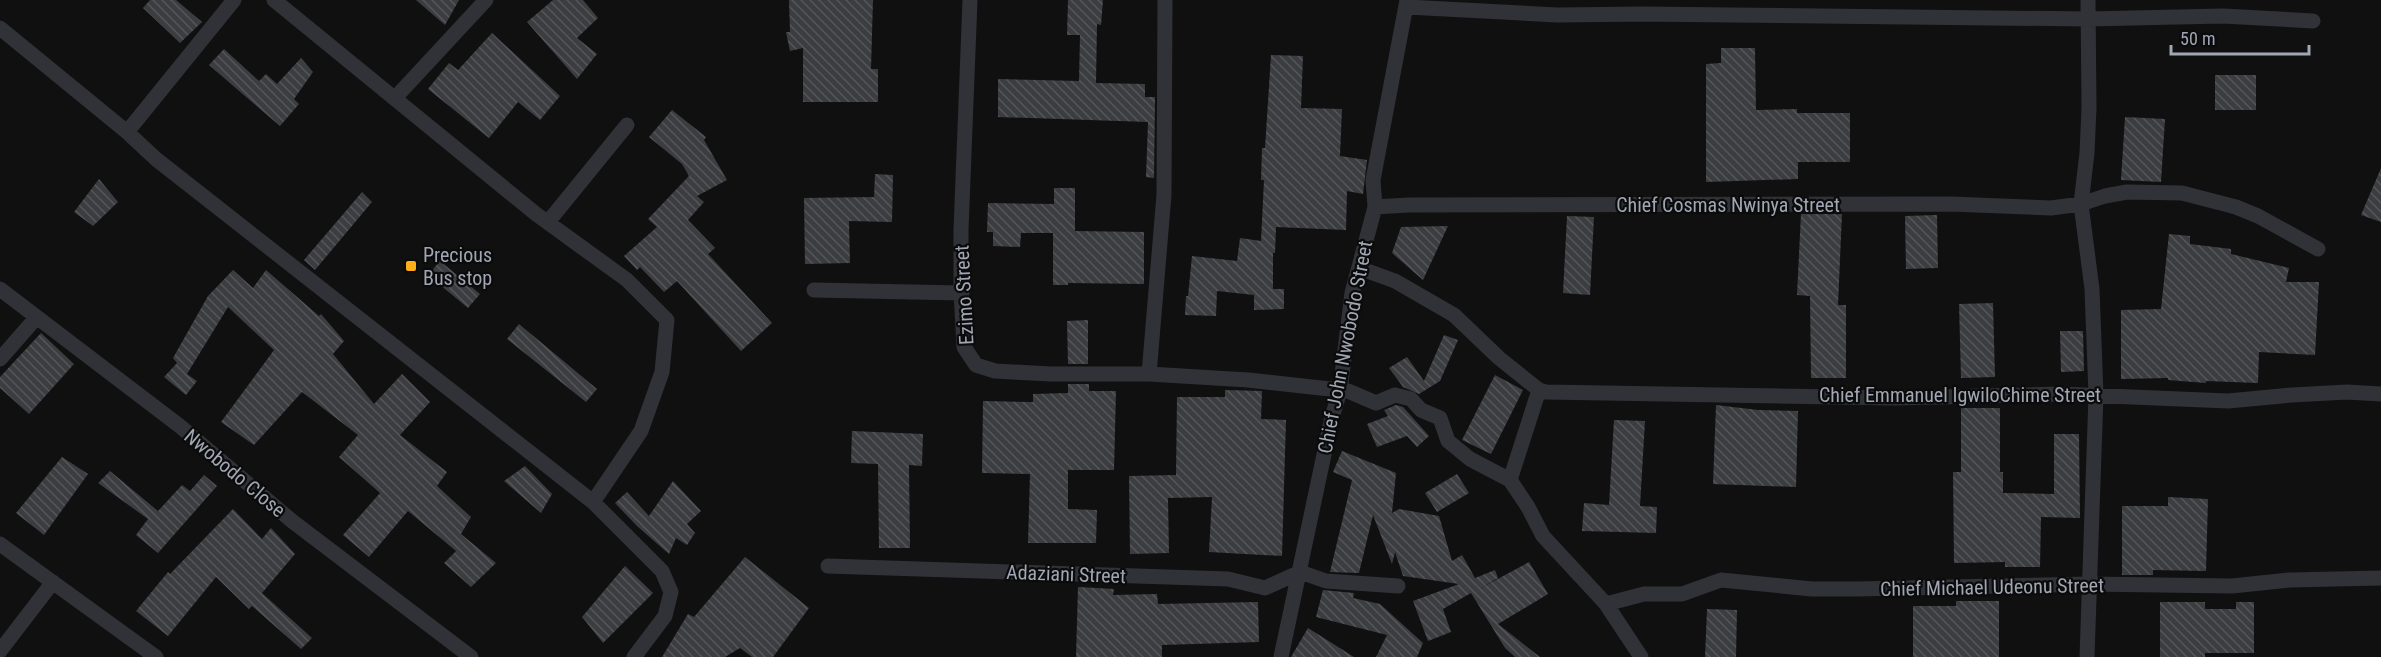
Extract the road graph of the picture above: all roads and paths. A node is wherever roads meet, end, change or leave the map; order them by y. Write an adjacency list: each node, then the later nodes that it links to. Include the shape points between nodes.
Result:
1 (234, 0): 13 (street)
2 (274, 0): 11 (street)
3 (486, 0): 11 (street)
4 (970, 0): 21 (street, Ezimo Street)
5 (1165, 0): 24 (street, via 1164,195)
6 (2088, 0): 8 (street)
7 (1407, 3): 8 (street, via 1557,15); 15 (street, Chief John Nwobodo Street, via 1373,180)
8 (2088, 18): 9 (street, via 2223,16); 14 (street, via 2089,108)
9 (2313, 21)
10 (0, 27): 13 (street)
11 (395, 98): 16 (street)
12 (627, 125): 16 (street)
13 (128, 132): 30 (street, via 156,159)
14 (2080, 204): 15 (street, Chief Cosmas Nwinya Street, via 2050,208 1951,204); 17 (street, Chief Cosmas Nwinya Street, via 2127,192 2182,193 2258,216); 28 (street, via 2091,289)
15 (1374, 207): 18 (street, Chief John Nwobodo Street)
16 (548, 222): 30 (street, via 627,280 667,320 662,372 641,431)
17 (2318, 249)
18 (1359, 268): 25 (street, via 1395,281 1454,315); 26 (street, Chief John Nwobodo Street, via 1352,293)
19 (0, 289): 22 (street, Nwobodo Close)
20 (814, 290): 21 (street)
21 (962, 293): 24 (street, Ezimo Street, via 964,347 976,365 995,371 1051,374)
22 (36, 318): 23 (street); 41 (street, Nwobodo Close, via 181,427 292,520)
23 (0, 359)
24 (1149, 374): 26 (street, Ezimo Street)
25 (1539, 390): 28 (street, Chief Emmanuel IgwiloChime Street, via 1895,398); 29 (street)
26 (1340, 391): 29 (street, Ezimo Street, via 1376,403 1395,395 1412,399 1421,410 1440,418 1448,441 1470,459); 33 (street, Chief John Nwobodo Street)
27 (2381, 394): 28 (street, Chief Emmanuel IgwiloChime Street, via 2303,394 2228,401)
28 (2096, 395): 36 (street)
29 (1510, 480): 38 (street, via 1543,536)
30 (593, 502): 42 (street, via 662,571 671,592 665,616)
31 (0, 544): 35 (street)
32 (828, 566): 33 (street, Adaziani Street, via 1228,579 1265,588)
33 (1300, 572): 37 (street, via 1326,581); 43 (street, Chief John Nwobodo Street)
34 (2381, 578): 36 (street, Chief Michael Udeonu Street, via 2232,586)
35 (53, 582): 39 (street); 40 (street)
36 (2089, 584): 38 (street, Chief Michael Udeonu Street, via 1834,589 1721,580 1682,594 1644,594); 45 (street)
37 (1398, 586)
38 (1606, 604): 44 (street)
39 (0, 651)
40 (156, 657)
41 (471, 657)
42 (634, 657)
43 (1281, 657)
44 (1641, 657)
45 (2087, 657)

